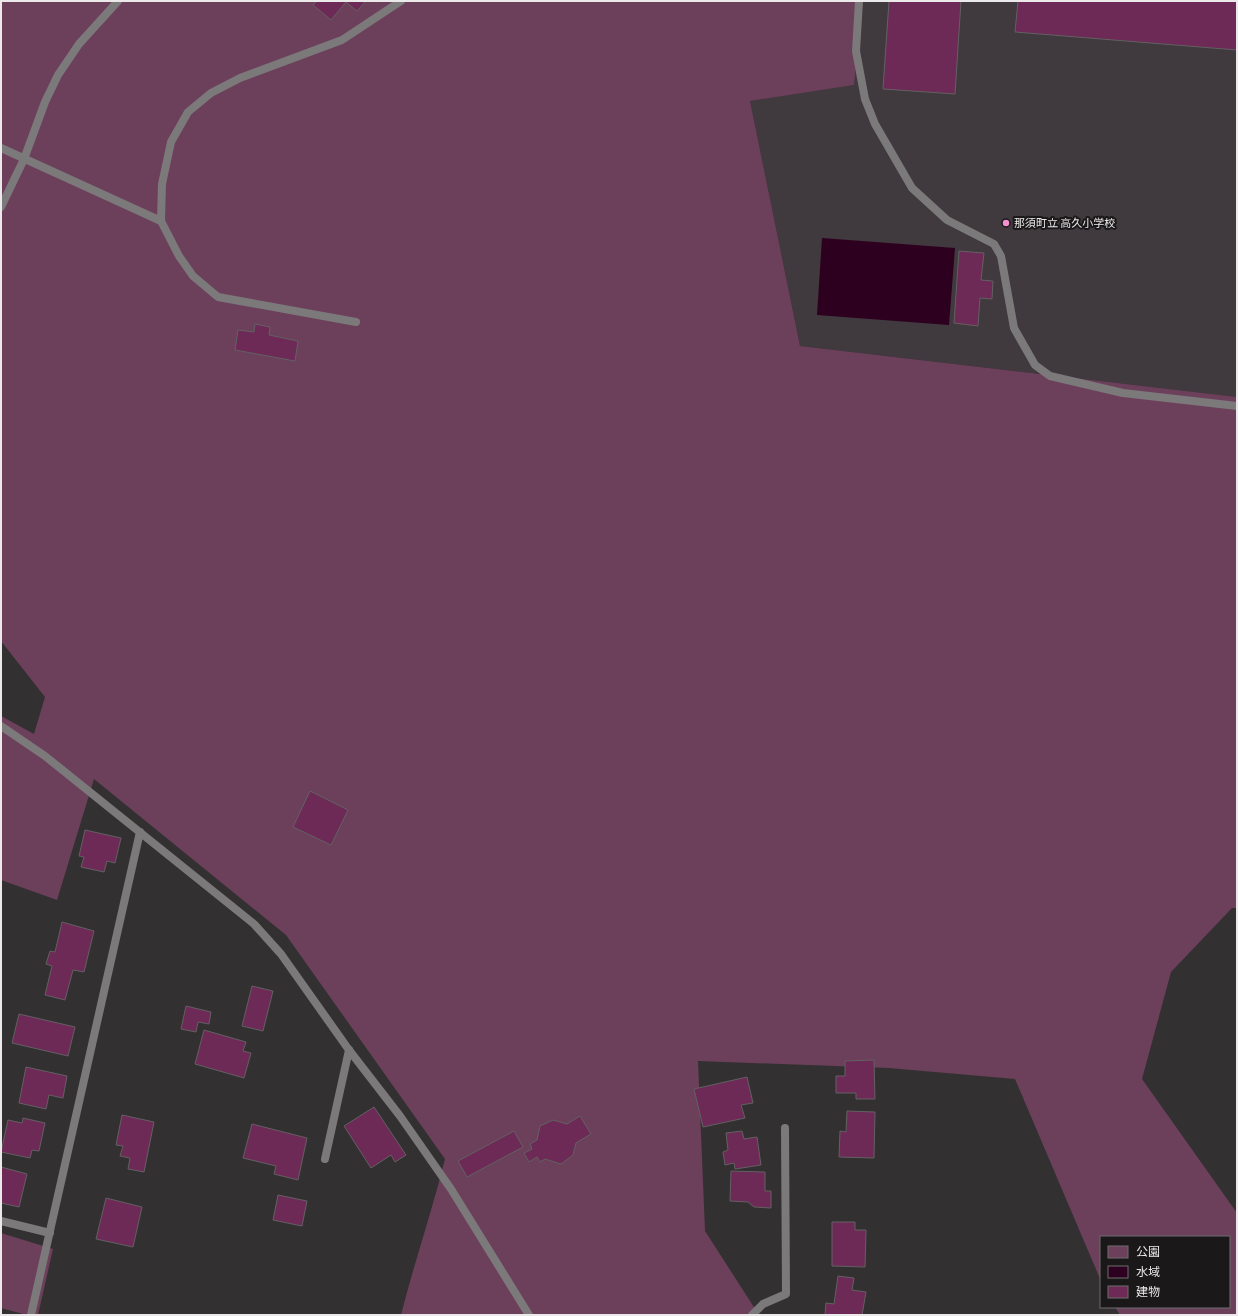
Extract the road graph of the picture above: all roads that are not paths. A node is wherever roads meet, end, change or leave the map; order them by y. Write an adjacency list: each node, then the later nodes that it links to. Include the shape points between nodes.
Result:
1 (118, 1): 5 (lane, via 79,44 58,74)
2 (401, 1): 7 (lane, via 342,40 240,78 211,93 188,112 171,142 162,184)
3 (859, 1): 9 (lane, via 856,51 865,100 875,124 912,188 947,220 994,244 1002,256 1014,328 1035,365 1050,376 1124,393)
4 (1, 148): 5 (lane)
5 (24, 159): 6 (lane); 7 (lane)
6 (1, 207)
7 (161, 221): 8 (lane, via 179,256 193,276 218,297)
8 (356, 322)
9 (1237, 406)
10 (1, 726): 11 (lane, via 45,756)
11 (140, 832): 12 (lane, via 254,924 281,954); 16 (lane)
12 (349, 1050): 14 (lane); 18 (lane, via 400,1116 451,1189)
13 (785, 1128): 19 (lane, via 786,1294 763,1304)
14 (325, 1160)
15 (1, 1221): 16 (lane)
16 (50, 1233): 17 (lane)
17 (31, 1315)
18 (529, 1315)
19 (752, 1315)

